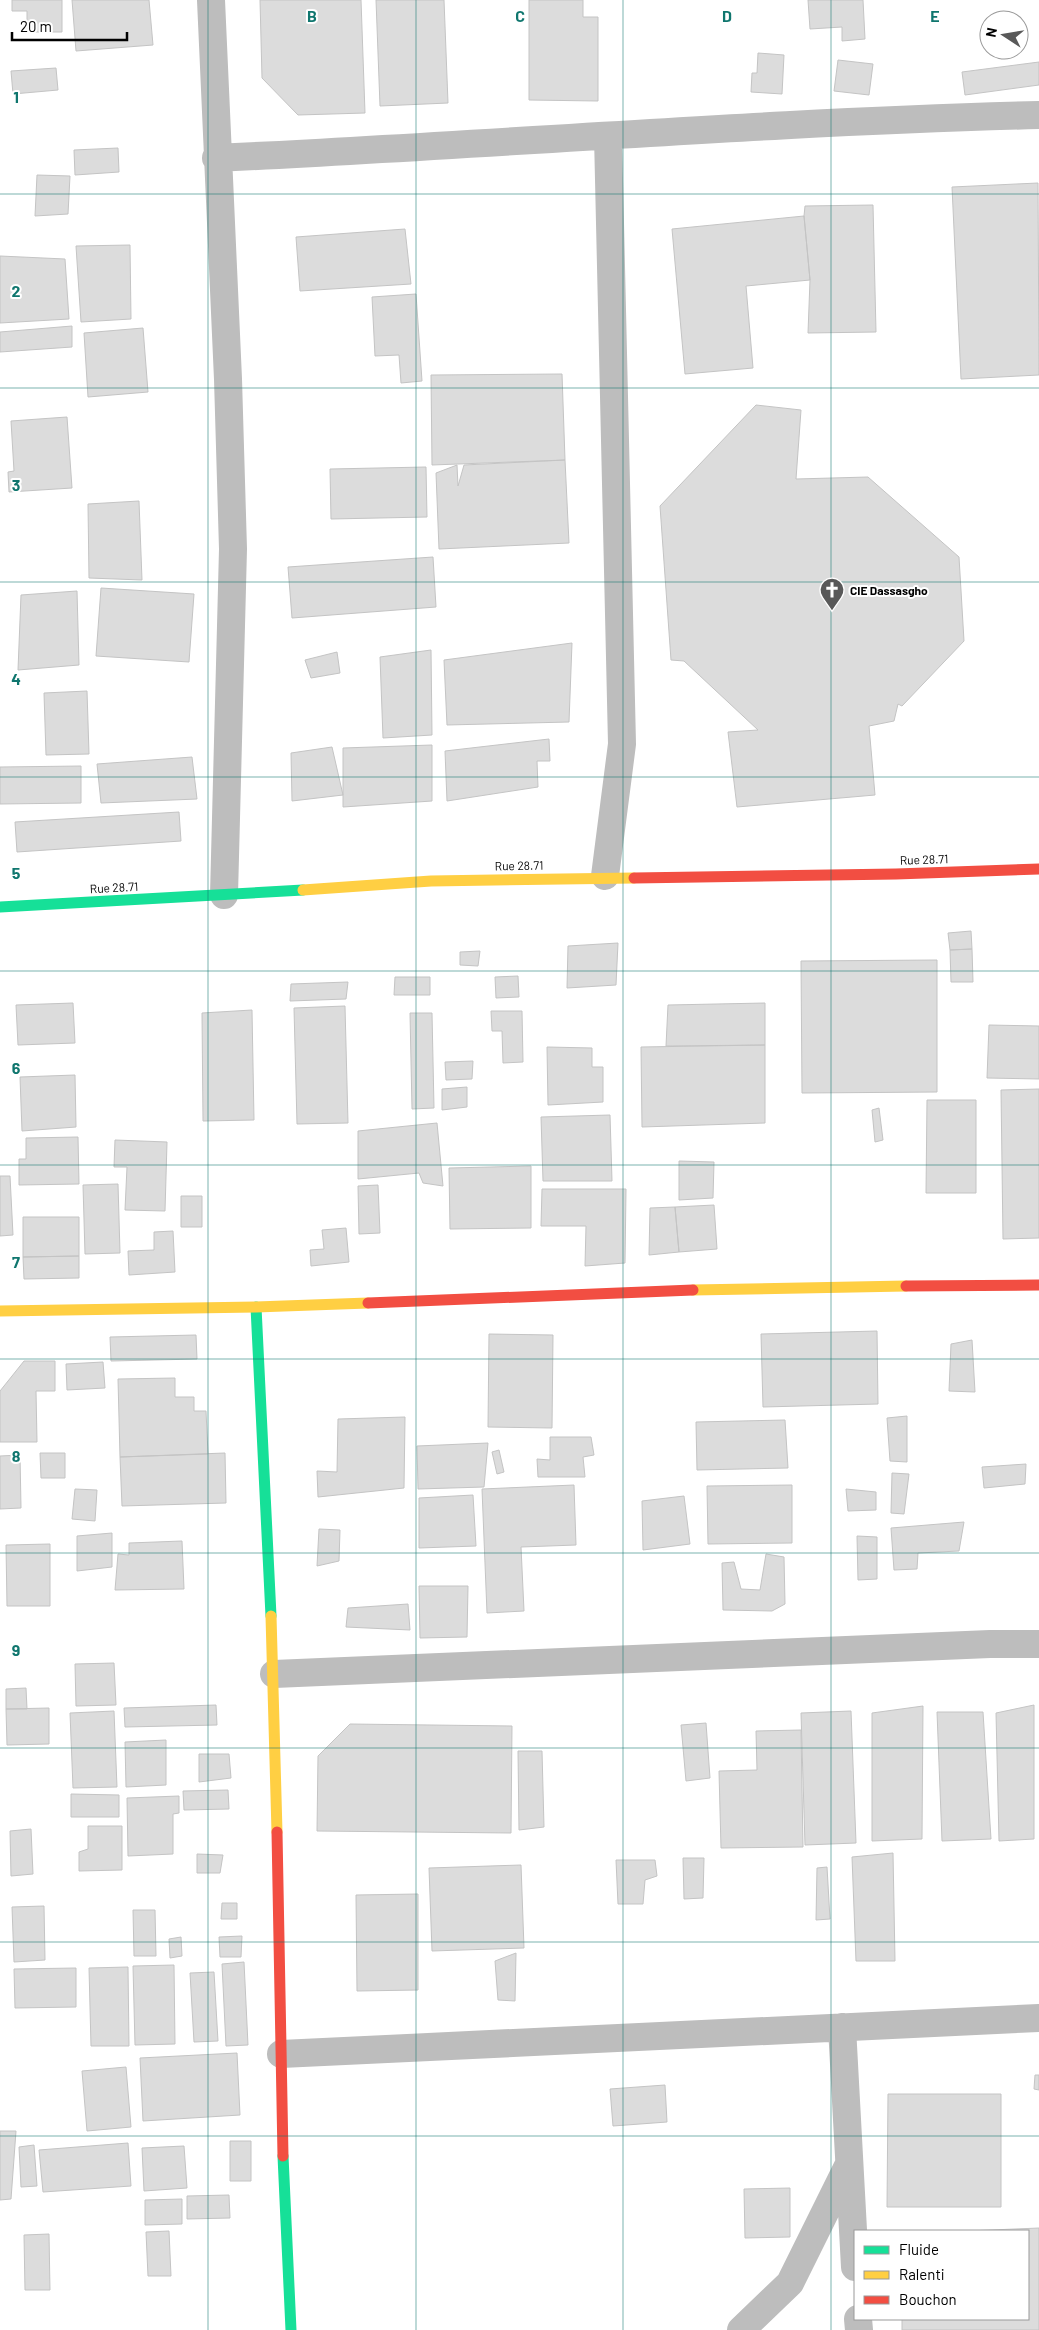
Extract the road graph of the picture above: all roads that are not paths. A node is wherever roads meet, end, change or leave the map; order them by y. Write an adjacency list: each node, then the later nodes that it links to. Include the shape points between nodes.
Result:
1 (211, 0): 4 (street)
2 (1039, 114): 3 (street, via 875,119)
3 (608, 136): 4 (street); 6 (street, via 622,744)
4 (216, 158): 7 (street, via 233,549)
5 (1039, 869): 6 (street, Rue 28.71, via 896,874)
6 (605, 876): 7 (street, Rue 28.71, via 431,881)
7 (224, 896): 8 (street, Rue 28.71)
8 (0, 907)
9 (1039, 1285): 10 (street, via 748,1288)
10 (256, 1308): 11 (street); 13 (street)
11 (0, 1311)
12 (1039, 1644): 13 (street)
13 (274, 1674): 16 (street)
14 (1039, 2018): 15 (street)
15 (842, 2027): 16 (street); 17 (street)
16 (282, 2054): 19 (street, via 284,2198)
17 (850, 2164): 18 (street); 20 (street, via 790,2284)
18 (854, 2246)
19 (291, 2330)
20 (741, 2330)

